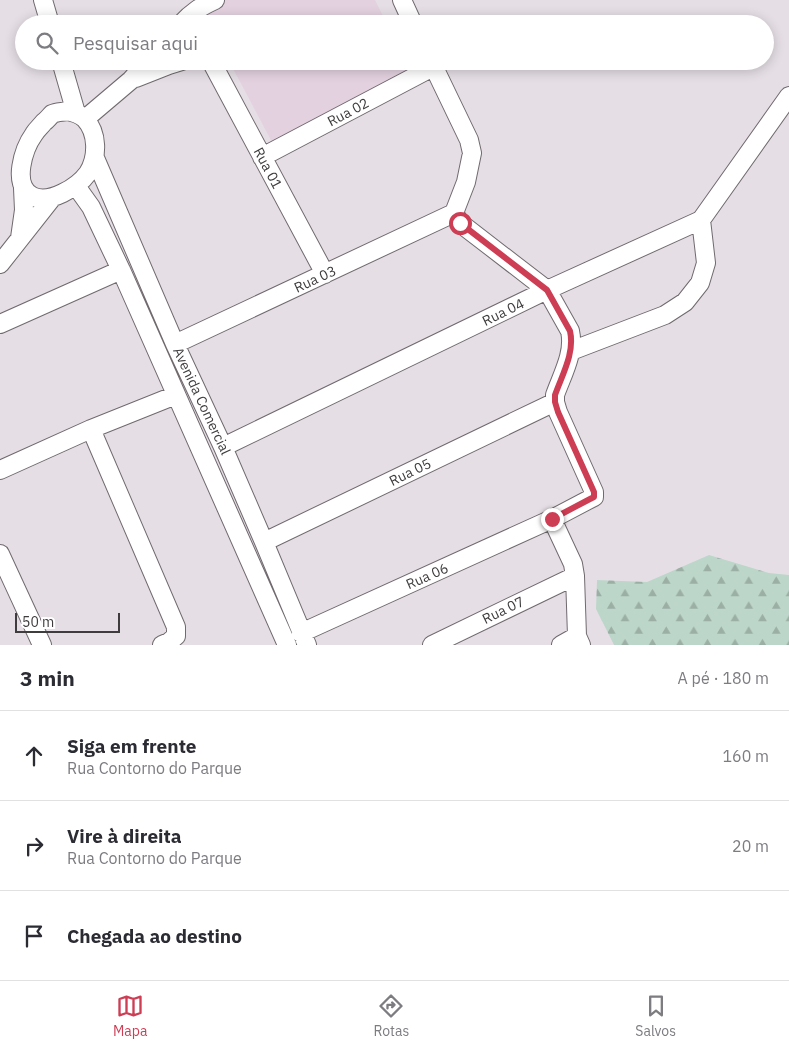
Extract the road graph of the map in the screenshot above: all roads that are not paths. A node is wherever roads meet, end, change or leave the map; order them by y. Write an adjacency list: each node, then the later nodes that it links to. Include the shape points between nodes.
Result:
1 (43, 0): 4 (street)
2 (215, 0): 5 (street, via 198,8)
3 (402, 0): 6 (street)
4 (47, 15)
5 (193, 15)
6 (409, 15)
7 (63, 70): 16 (street, via 60,97)
8 (64, 70): 17 (street)
9 (140, 70): 14 (street)
10 (156, 70): 14 (street)
11 (216, 70): 18 (street, Rua 01)
12 (421, 70): 18 (street, Rua 02)
13 (435, 70): 23 (street, via 470,140 472,153)
14 (131, 80): 17 (street)
15 (789, 96): 24 (street)
16 (53, 114): 17 (street, via 68,111); 21 (street, via 34,133 26,148 21,161)
17 (80, 116): 19 (street, via 93,132)
18 (262, 157): 28 (street, Rua 01)
19 (94, 158): 20 (street, via 88,173); 31 (street, Avenida Comercial)
20 (76, 186): 22 (street); 27 (street, Avenida Comercial, via 91,207)
21 (22, 188): 22 (street, via 32,196); 25 (street, via 24,210)
22 (52, 198): 25 (street)
23 (454, 214): 28 (street, Rua 03); 29 (street, via 460,223)
24 (701, 220): 29 (street, Rua 04); 32 (street, via 706,263 700,283 685,302 665,315)
25 (20, 238): 26 (street)
26 (0, 264)
27 (121, 270): 30 (street); 33 (street, Avenida Comercial)
28 (325, 274): 31 (street, Rua 03)
29 (547, 290): 32 (street, via 570,331); 36 (street, Rua 04)
30 (0, 324)
31 (175, 344): 36 (street, Avenida Comercial)
32 (571, 351): 34 (street)
33 (176, 395): 35 (street); 46 (street, Avenida Comercial)
34 (555, 402): 38 (street, Rua 06, via 594,497); 39 (street, Rua 05)
35 (90, 429): 37 (street); 45 (street, via 176,626 176,636)
36 (223, 447): 39 (street, Avenida Comercial)
37 (0, 470)
38 (552, 519): 41 (street, via 574,564); 42 (street, Rua 06)
39 (264, 542): 42 (street, Avenida Comercial)
40 (0, 554): 44 (street)
41 (575, 576): 43 (street); 47 (street, Rua 07)
42 (304, 639)
43 (579, 641): 48 (street)
44 (42, 645)
45 (162, 645)
46 (288, 645)
47 (432, 645)
48 (561, 645)

